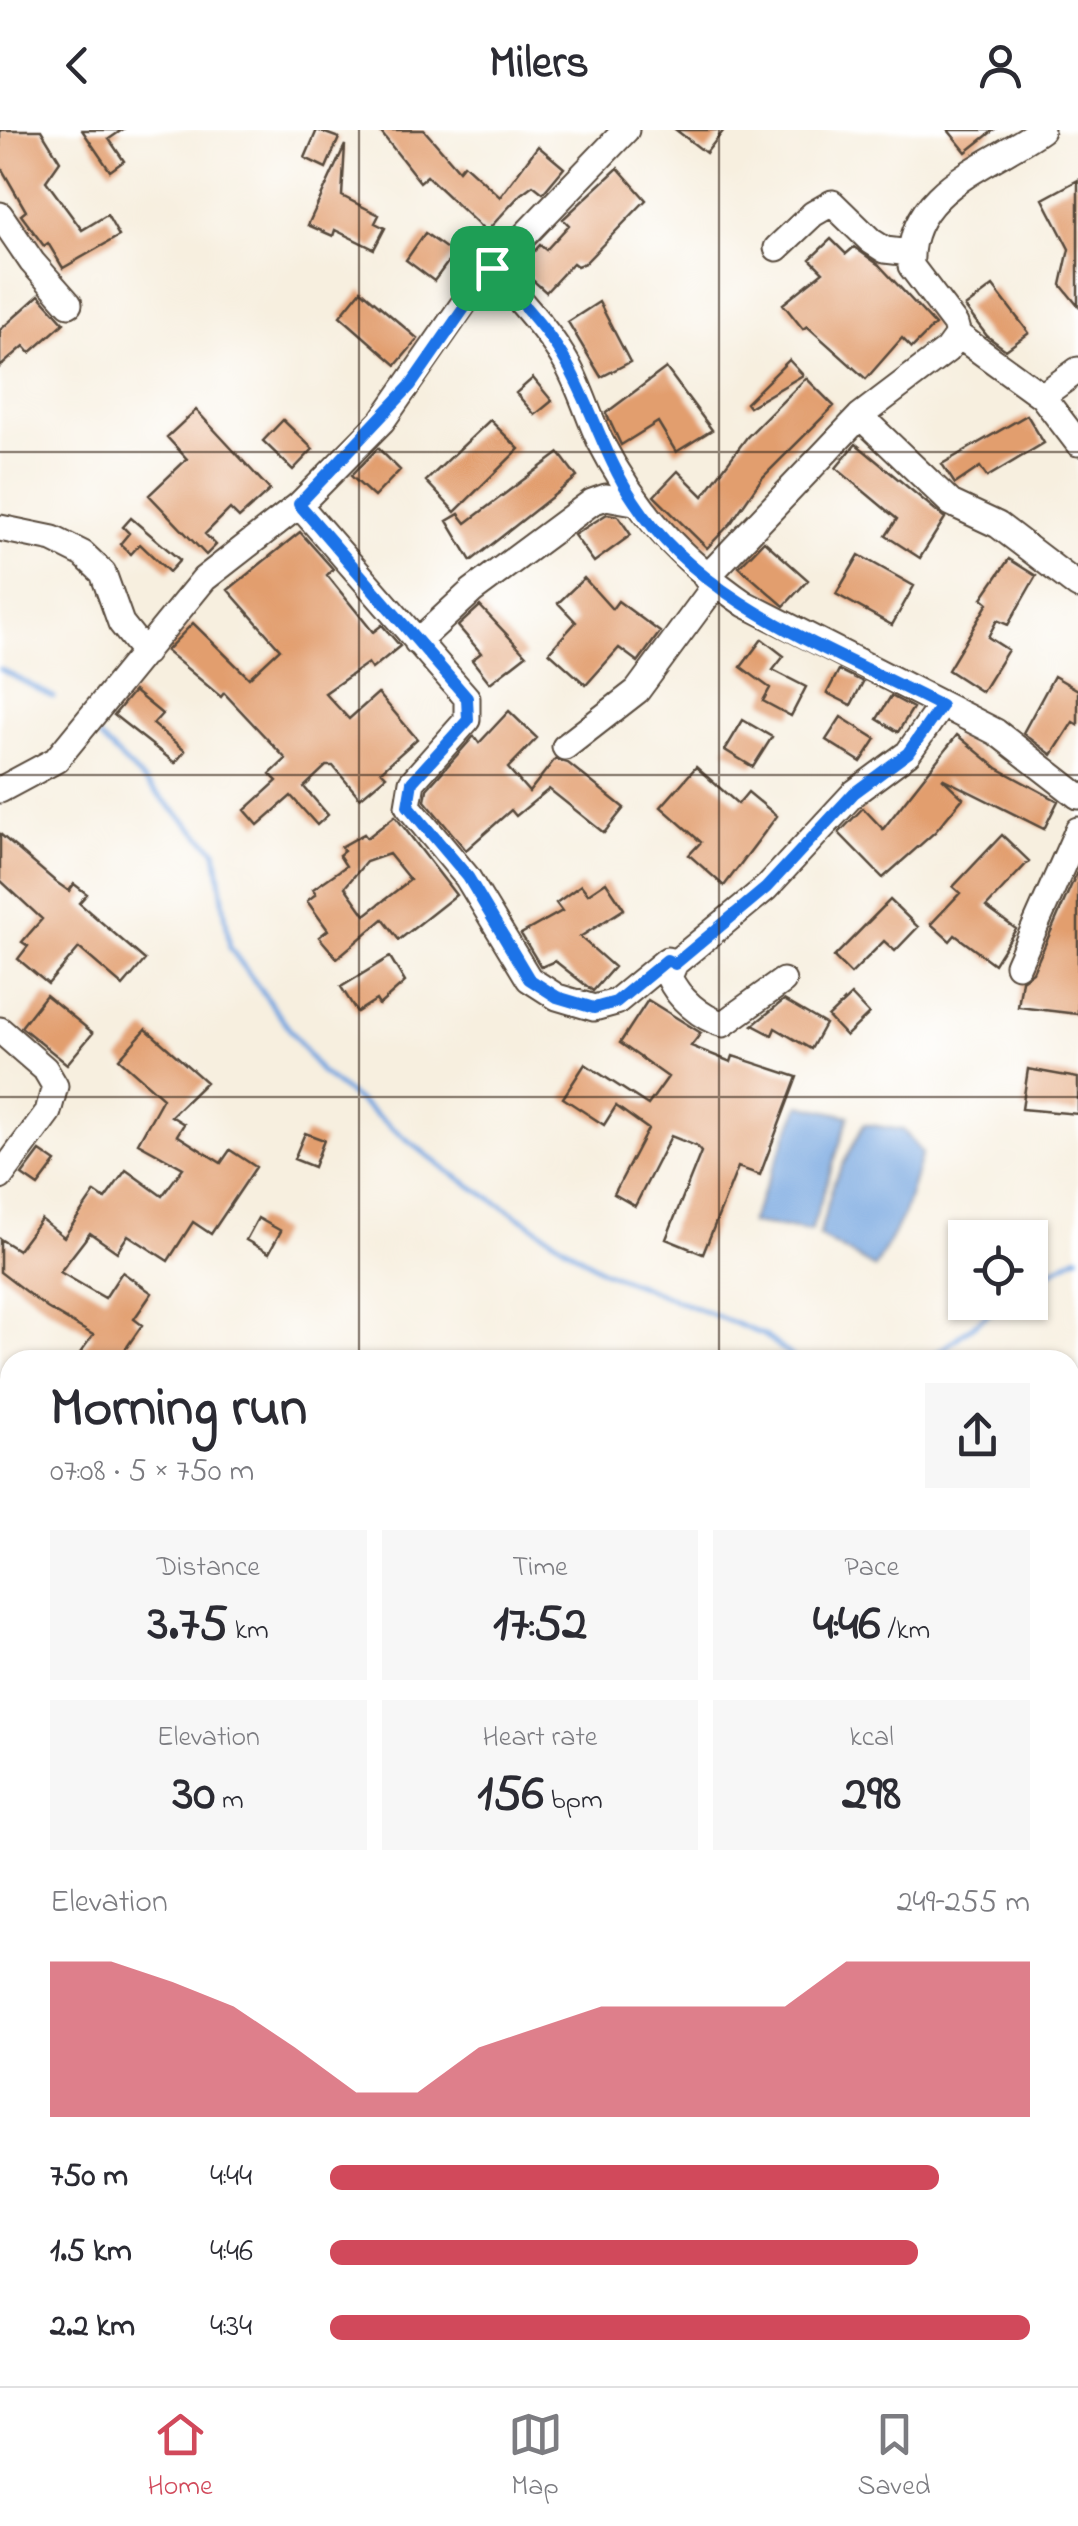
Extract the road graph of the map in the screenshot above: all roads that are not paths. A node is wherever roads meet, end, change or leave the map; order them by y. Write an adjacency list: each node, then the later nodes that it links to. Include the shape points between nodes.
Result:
1 (626, 130): 6 (street)
2 (1041, 130): 4 (street, via 934,198)
3 (0, 215): 7 (street)
4 (912, 246): 5 (street, via 885,250 832,203); 8 (street, via 911,266)
5 (777, 248)
6 (492, 268): 13 (street, via 566,362); 14 (street, via 400,398)
7 (69, 304)
8 (958, 336): 10 (street); 11 (street)
9 (1078, 370): 10 (street)
10 (1042, 396): 12 (street)
11 (860, 416): 16 (street); 17 (street, via 950,503 998,525)
12 (1078, 443)
13 (634, 502): 16 (street); 18 (street, via 592,502 472,591)
14 (299, 504): 18 (street); 19 (street, via 204,579)
15 (0, 528): 19 (street, via 53,539 83,554 103,573 113,608)
16 (711, 581): 20 (street); 21 (street, via 638,691)
17 (1078, 586)
18 (417, 642): 25 (street, via 458,685 470,709 468,720 412,782 408,806 468,877 529,979 557,997 594,1008 616,1002 667,960)
19 (145, 654): 22 (street, via 56,760)
20 (941, 706): 23 (street, via 1010,742); 25 (street, via 908,753 854,793 766,888)
21 (565, 747)
22 (0, 790)
23 (1078, 796)
24 (1078, 830): 26 (street)
25 (675, 964): 27 (street, via 669,977 676,990 723,1024)
26 (1018, 965)
27 (783, 982)
28 (0, 1030): 29 (street, via 55,1086 48,1112)
29 (0, 1177)

